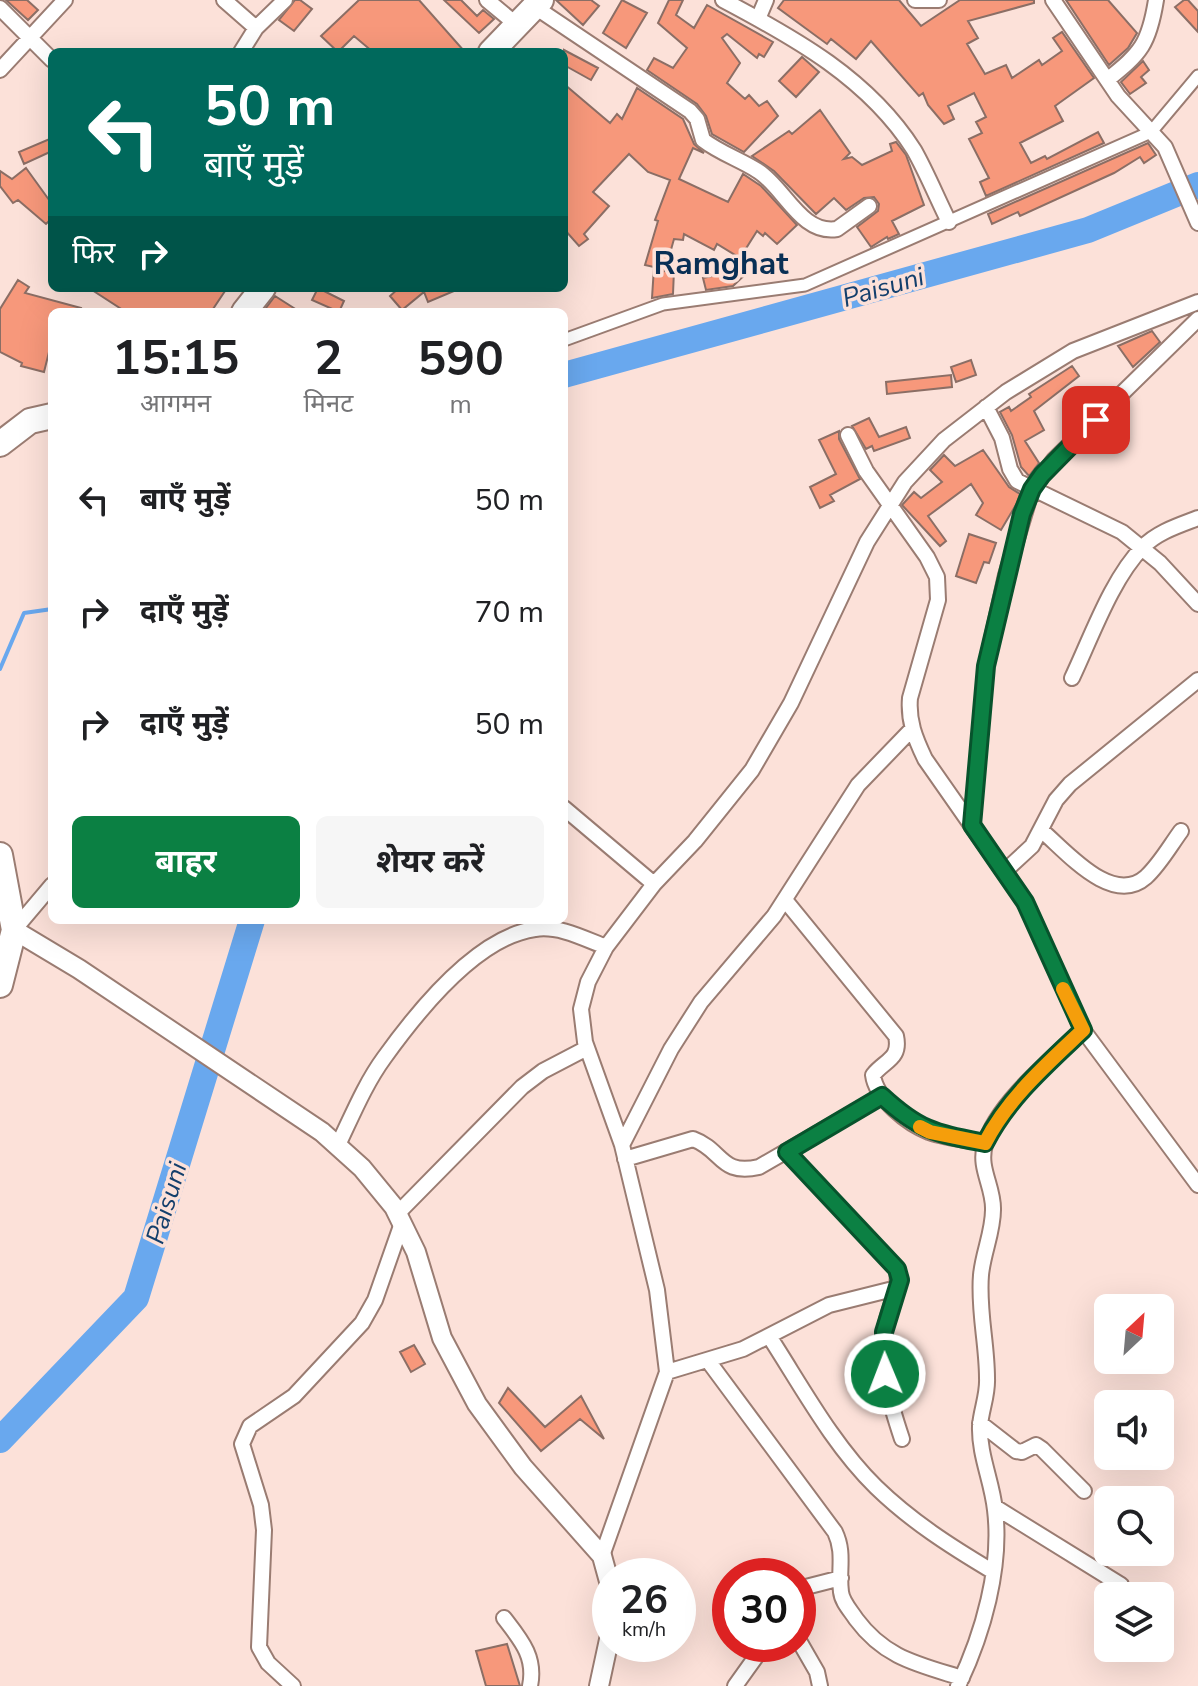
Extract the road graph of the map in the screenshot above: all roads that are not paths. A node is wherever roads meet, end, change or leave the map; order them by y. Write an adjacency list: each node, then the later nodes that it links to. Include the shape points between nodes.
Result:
1 (65, 0): 16 (street)
2 (224, 0): 15 (street)
3 (285, 0): 15 (street)
4 (487, 0): 14 (street)
5 (723, 0): 13 (street)
6 (766, 0): 13 (street)
7 (915, 0): 8 (street)
8 (939, 0)
9 (1053, 0): 22 (street)
10 (1156, 0): 22 (street, via 1147,42)
11 (538, 3): 14 (highway); 24 (street, via 690,111 703,140 762,173 818,227 837,229)
12 (0, 8): 16 (street)
13 (758, 19): 25 (street, via 825,60 884,111 915,152)
14 (517, 25): 18 (highway)
15 (256, 28): 17 (street)
16 (29, 37): 19 (street); 20 (street)
17 (244, 48)
18 (495, 48)
19 (48, 56)
20 (0, 70)
21 (1198, 76): 23 (street)
22 (1107, 80): 23 (street)
23 (1151, 132): 25 (street); 26 (street, via 1165,147)
24 (869, 206)
25 (949, 222): 31 (street, via 805,285 663,304)
26 (1198, 223)
27 (260, 292): 29 (highway)
28 (1198, 302): 32 (street, via 1073,351)
29 (247, 308)
30 (1198, 319): 36 (street, via 1054,460)
31 (568, 339)
32 (986, 407): 36 (street, via 1013,475); 37 (street, via 944,440)
33 (48, 417): 35 (highway, via 30,421)
34 (848, 435): 37 (street)
35 (0, 444)
36 (1032, 489): 39 (street, via 1099,519); 45 (street, via 986,666)
37 (890, 503): 43 (street, via 937,577 938,600 910,698); 50 (street, via 752,770)
38 (1198, 518): 39 (street)
39 (1143, 547): 40 (street); 41 (street, via 1120,581)
40 (1198, 604)
41 (1072, 678)
42 (1198, 680): 46 (street, via 1070,784)
43 (912, 729): 45 (street, via 925,759); 52 (street, via 858,785)
44 (568, 811): 50 (street)
45 (972, 825): 49 (street)
46 (1041, 830): 47 (street, via 1116,886 1145,878); 49 (street)
47 (1181, 831)
48 (0, 855): 53 (highway)
49 (1005, 871): 56 (street, via 1049,951)
50 (654, 884): 54 (street)
51 (48, 890): 53 (street)
52 (785, 900): 58 (street, via 896,1036 894,1058 873,1075); 61 (street, via 701,1002 671,1049)
53 (14, 930): 55 (highway); 60 (street)
54 (606, 947): 57 (street, via 581,1009); 60 (street, via 537,928 502,938 470,961 383,1059)
55 (0, 985)
56 (1083, 1030): 59 (street, via 1029,1081); 63 (street)
57 (587, 1048): 61 (street); 64 (street, via 522,1087)
58 (882, 1096): 59 (street, via 930,1132); 62 (street)
59 (985, 1143): 69 (street, via 982,1160 993,1213 981,1271 987,1379)
60 (338, 1145): 64 (street)
61 (623, 1152): 62 (street, via 693,1139 710,1148 724,1165 747,1170); 68 (street, via 657,1290)
62 (787, 1152): 65 (street, via 887,1256 897,1269)
63 (1198, 1185)
64 (400, 1218): 73 (street, via 442,1338 477,1404 523,1467); 83 (street, via 375,1300 362,1323 294,1396 250,1426 242,1444 264,1530 259,1647)
65 (897, 1288): 66 (street, via 829,1305); 70 (street, via 883,1356 888,1397)
66 (769, 1336): 67 (street); 74 (street, via 838,1441 876,1487 941,1541)
67 (709, 1362): 68 (street); 75 (street, via 835,1532 842,1545)
68 (667, 1372): 73 (street)
69 (980, 1423): 71 (street, via 1016,1451 1036,1445); 72 (street)
70 (902, 1439)
71 (1084, 1491)
72 (995, 1507): 74 (street); 76 (street)
73 (602, 1556)
74 (992, 1571): 82 (street, via 984,1621)
75 (841, 1578): 77 (street); 82 (street, via 841,1595 878,1644)
76 (1116, 1582)
77 (816, 1584)
78 (504, 1618): 84 (street, via 530,1657)
79 (604, 1662): 85 (street)
80 (752, 1662): 86 (street)
81 (811, 1662): 87 (street)
82 (960, 1682)
83 (293, 1686)
84 (530, 1686)
85 (599, 1686)
86 (735, 1686)
87 (820, 1686)

